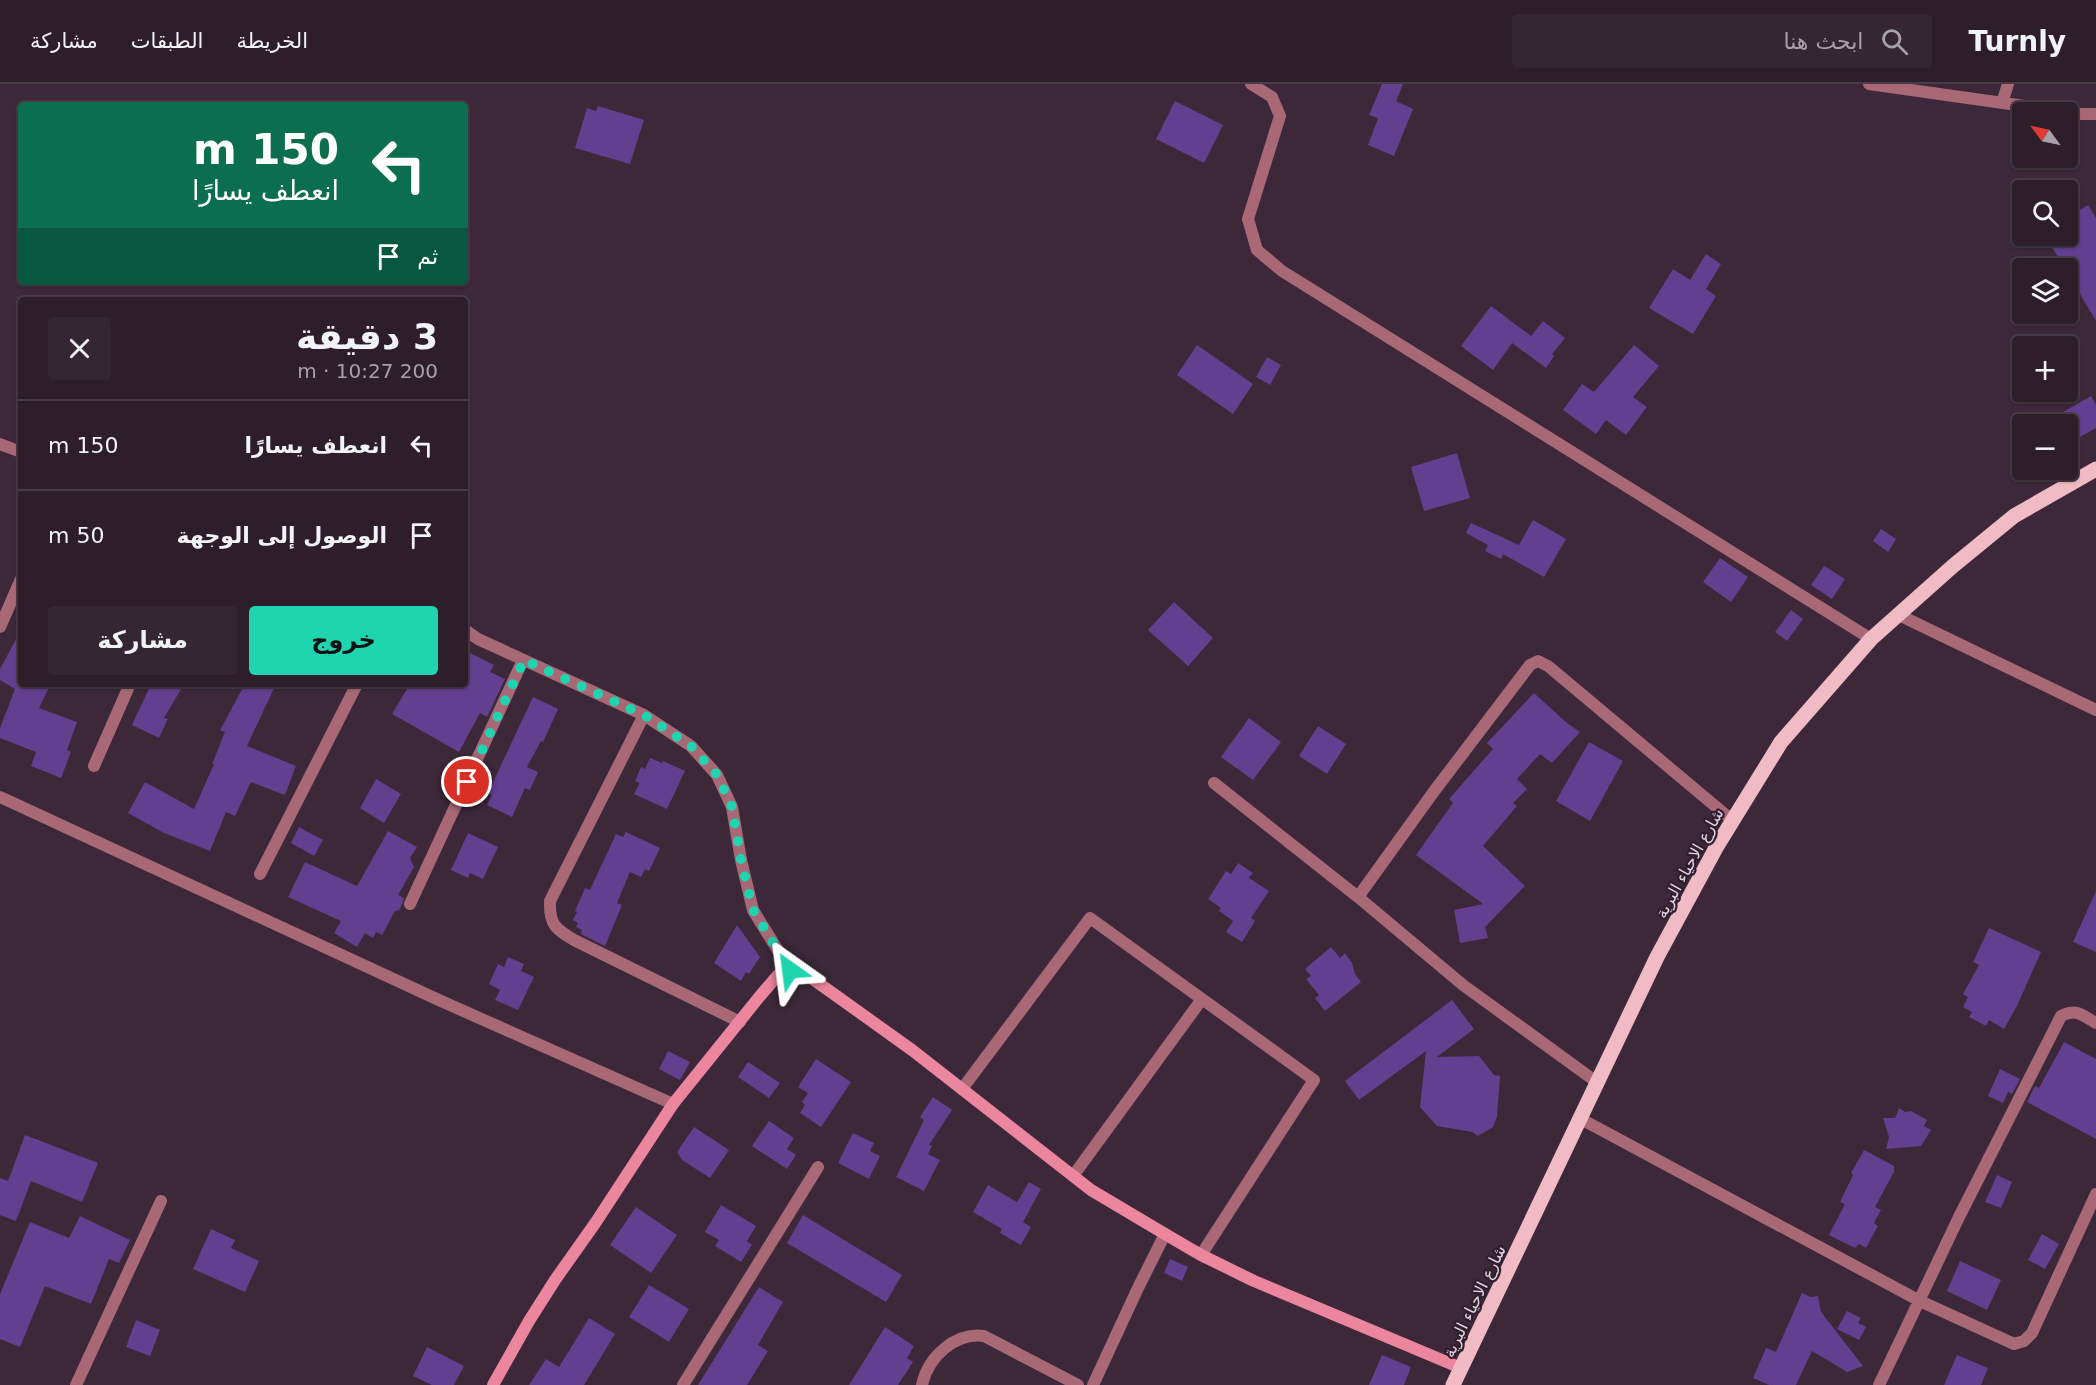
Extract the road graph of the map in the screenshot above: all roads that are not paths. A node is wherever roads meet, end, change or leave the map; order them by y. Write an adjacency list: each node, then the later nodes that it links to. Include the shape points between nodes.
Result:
1 (1251, 84): 13 (street, via 1272,97 1280,116 1248,219 1257,250 1282,271)
2 (1869, 84): 4 (street)
3 (2008, 84): 4 (street)
4 (2001, 103): 5 (street)
5 (2096, 114)
6 (0, 444): 7 (street)
7 (18, 451)
8 (2096, 470): 10 (main road, شارع الاحياء البرية, via 2014,516)
9 (18, 586): 11 (street)
10 (1899, 615): 13 (main road, شارع الاحياء البرية); 17 (street)
11 (0, 627)
12 (468, 632): 14 (street)
13 (1871, 639): 22 (main road, شارع الاحياء البرية, via 1781,741)
14 (524, 660): 18 (street); 25 (street)
15 (129, 687): 19 (street)
16 (355, 687): 23 (street)
17 (2096, 710)
18 (644, 715): 26 (street, via 691,746 717,775 732,807 753,910); 28 (street, via 550,901 549,915 556,930)
19 (94, 766)
20 (1214, 783): 24 (street)
21 (0, 796): 32 (street, via 441,1002)
22 (1733, 821): 24 (street, via 1538,661 1530,665 1434,790); 30 (main road, شارع الاحياء البرية, via 1657,957)
23 (260, 874)
24 (1358, 897): 30 (street, via 1463,985)
25 (410, 904)
26 (790, 970): 28 (main road, via 777,975); 31 (main road, via 810,977)
27 (1202, 999): 31 (street, via 1090,918); 35 (street); 39 (street, via 1314,1080)
28 (740, 1022): 32 (main road)
29 (2096, 1023): 40 (street, via 2077,1011 2061,1016)
30 (1598, 1083): 33 (main road, شارع الاحياء البرية)
31 (962, 1089): 35 (main road)
32 (673, 1104): 43 (main road, via 549,1288)
33 (1581, 1119): 40 (street); 41 (main road, شارع الاحياء البرية)
34 (818, 1167): 44 (street)
35 (1073, 1176): 38 (main road)
36 (2096, 1194): 40 (street, via 2032,1333 2024,1341 2014,1344)
37 (161, 1201): 42 (street)
38 (1165, 1234): 39 (main road); 47 (street)
39 (1201, 1255): 41 (main road)
40 (1920, 1301): 49 (street)
41 (1461, 1368): 48 (main road, شارع الاحياء البرية)
42 (76, 1385)
43 (493, 1385)
44 (683, 1385)
45 (922, 1385): 46 (street, via 936,1356 951,1344 975,1335 984,1336)
46 (1078, 1385)
47 (1093, 1385)
48 (1454, 1385)
49 (1879, 1385)

